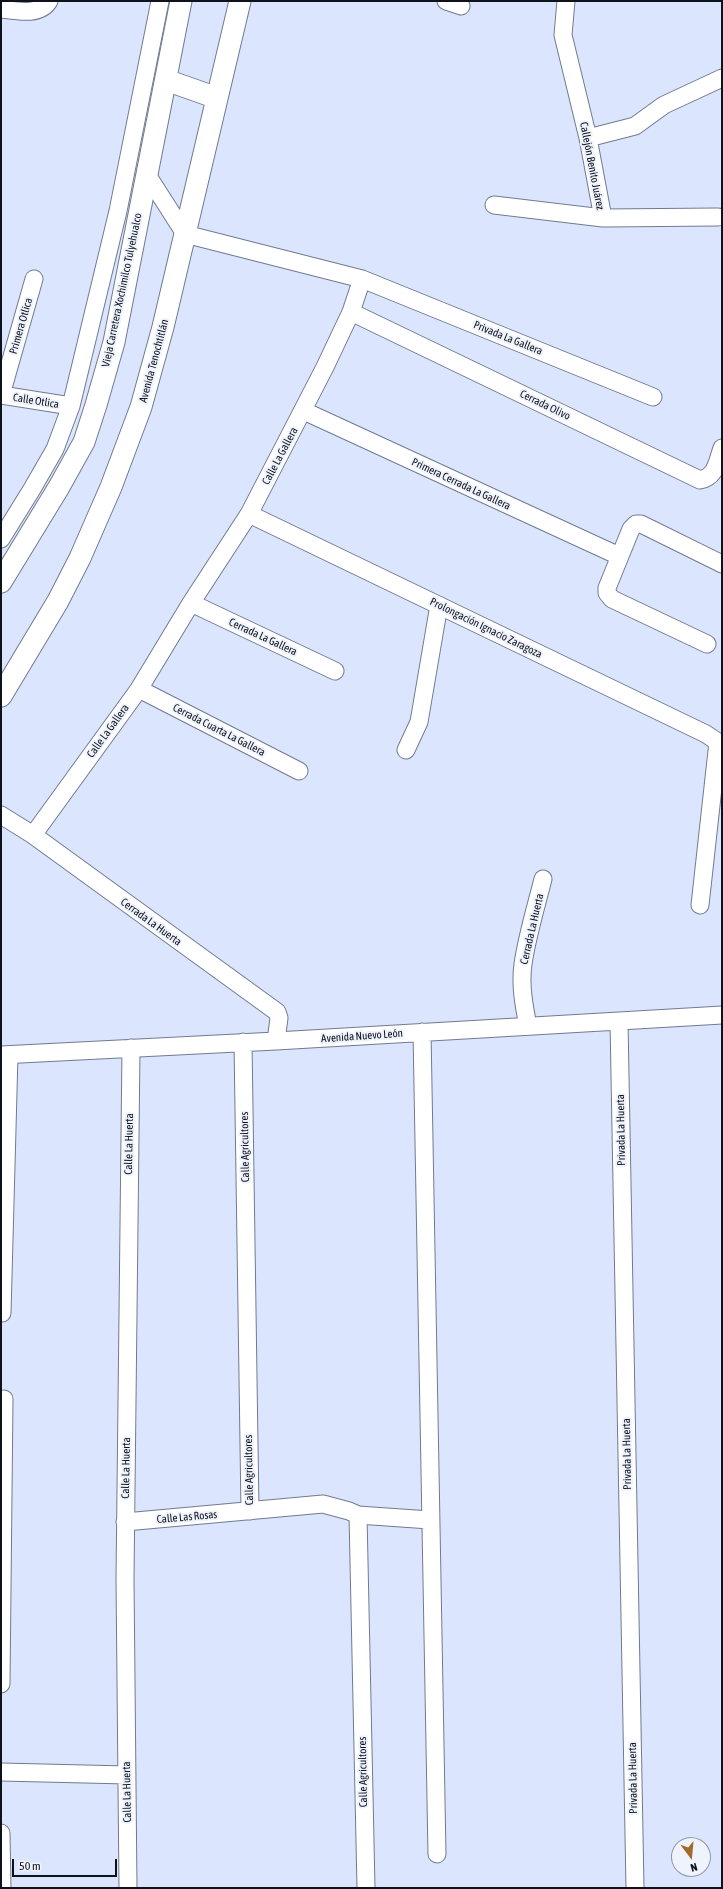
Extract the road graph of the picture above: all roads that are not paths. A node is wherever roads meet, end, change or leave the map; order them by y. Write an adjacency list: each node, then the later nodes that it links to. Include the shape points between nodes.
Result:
1 (49, 1): 6 (street, via 44,8 37,11)
2 (160, 1): 21 (street, via 118,211)
3 (181, 1): 8 (main road, Vieja Carretera Xochimilco Tulyehualco)
4 (240, 1): 9 (main road, Avenida Tenochtitlán)
5 (566, 1): 10 (street, Callejón Benito Juárez, via 563,34)
6 (2, 13)
7 (722, 78): 10 (street, via 664,105 635,126)
8 (166, 80): 9 (main road); 11 (main road, Vieja Carretera Xochimilco Tulyehualco)
9 (217, 98): 15 (main road, Avenida Tenochtitlán)
10 (588, 138): 14 (street, Callejón Benito Juárez)
11 (146, 173): 15 (street); 28 (main road, Vieja Carretera Xochimilco Tulyehualco, via 114,342 84,442)
12 (494, 205): 14 (street)
13 (718, 217): 14 (street, Callejón Benito Juárez)
14 (603, 218)
15 (184, 234): 17 (street); 34 (main road, Avenida Tenochtitlán, via 163,327 141,407 111,487 58,601)
16 (34, 279): 19 (street, Primera Otlica)
17 (362, 279): 18 (street, Calle La Gallera); 20 (street, Privada La Gallera)
18 (352, 312): 22 (street, Calle La Gallera); 23 (street, Cerrada Olivo, via 700,480 708,478 714,472)
19 (1, 395): 21 (street, Calle Otlica)
20 (653, 396)
21 (71, 406): 25 (street, via 55,449)
22 (304, 411): 24 (street, Calle La Gallera); 26 (street, Primera Cerrada La Gallera)
23 (722, 448)
24 (249, 514): 29 (street, Calle La Gallera); 30 (street, Prolongación Ignacio Zaragoza)
25 (1, 539)
26 (619, 556): 27 (street, via 631,529 636,524 641,524); 31 (street, via 607,588 607,593 612,599)
27 (722, 564)
28 (1, 582)
29 (191, 604): 32 (street, Cerrada La Gallera); 33 (street, Calle La Gallera)
30 (439, 605): 35 (street, Prolongación Ignacio Zaragoza, via 706,734); 36 (street, via 419,722)
31 (707, 644)
32 (335, 670)
33 (139, 689): 37 (street, Cerrada Cuarta La Gallera); 39 (street, Calle La Gallera)
34 (1, 696)
35 (720, 744): 41 (street)
36 (406, 750)
37 (299, 771)
38 (1, 815): 39 (street, Cerrada La Huerta)
39 (33, 835): 46 (street, Cerrada La Huerta, via 277,1012 279,1018)
40 (543, 879): 44 (street, Cerrada La Huerta, via 523,966 524,1004)
41 (700, 905)
42 (722, 1015): 43 (street, Avenida Nuevo León)
43 (619, 1021): 44 (street, Avenida Nuevo León); 64 (street, Privada La Huerta)
44 (528, 1026): 45 (street, Avenida Nuevo León)
45 (422, 1032): 46 (street, Avenida Nuevo León); 54 (street)
46 (276, 1041): 47 (street, Avenida Nuevo León)
47 (244, 1042): 48 (street, Avenida Nuevo León); 52 (street, Calle Agricultores)
48 (131, 1048): 49 (street, Avenida Nuevo León); 55 (street, Calle La Huerta)
49 (5, 1055): 50 (street)
50 (2, 1313)
51 (4, 1399): 56 (street)
52 (250, 1511): 53 (street, Calle Agricultores, via 324,1504); 55 (street, Calle Las Rosas)
53 (358, 1515): 54 (street); 63 (street, Calle Agricultores)
54 (430, 1520): 60 (street)
55 (125, 1522): 58 (street, Calle La Huerta)
56 (1, 1684)
57 (1, 1772): 58 (street)
58 (127, 1775): 62 (street, Calle La Huerta)
59 (1, 1833): 61 (street)
60 (437, 1854)
61 (2, 1888)
62 (128, 1888)
63 (366, 1888)
64 (635, 1888)

